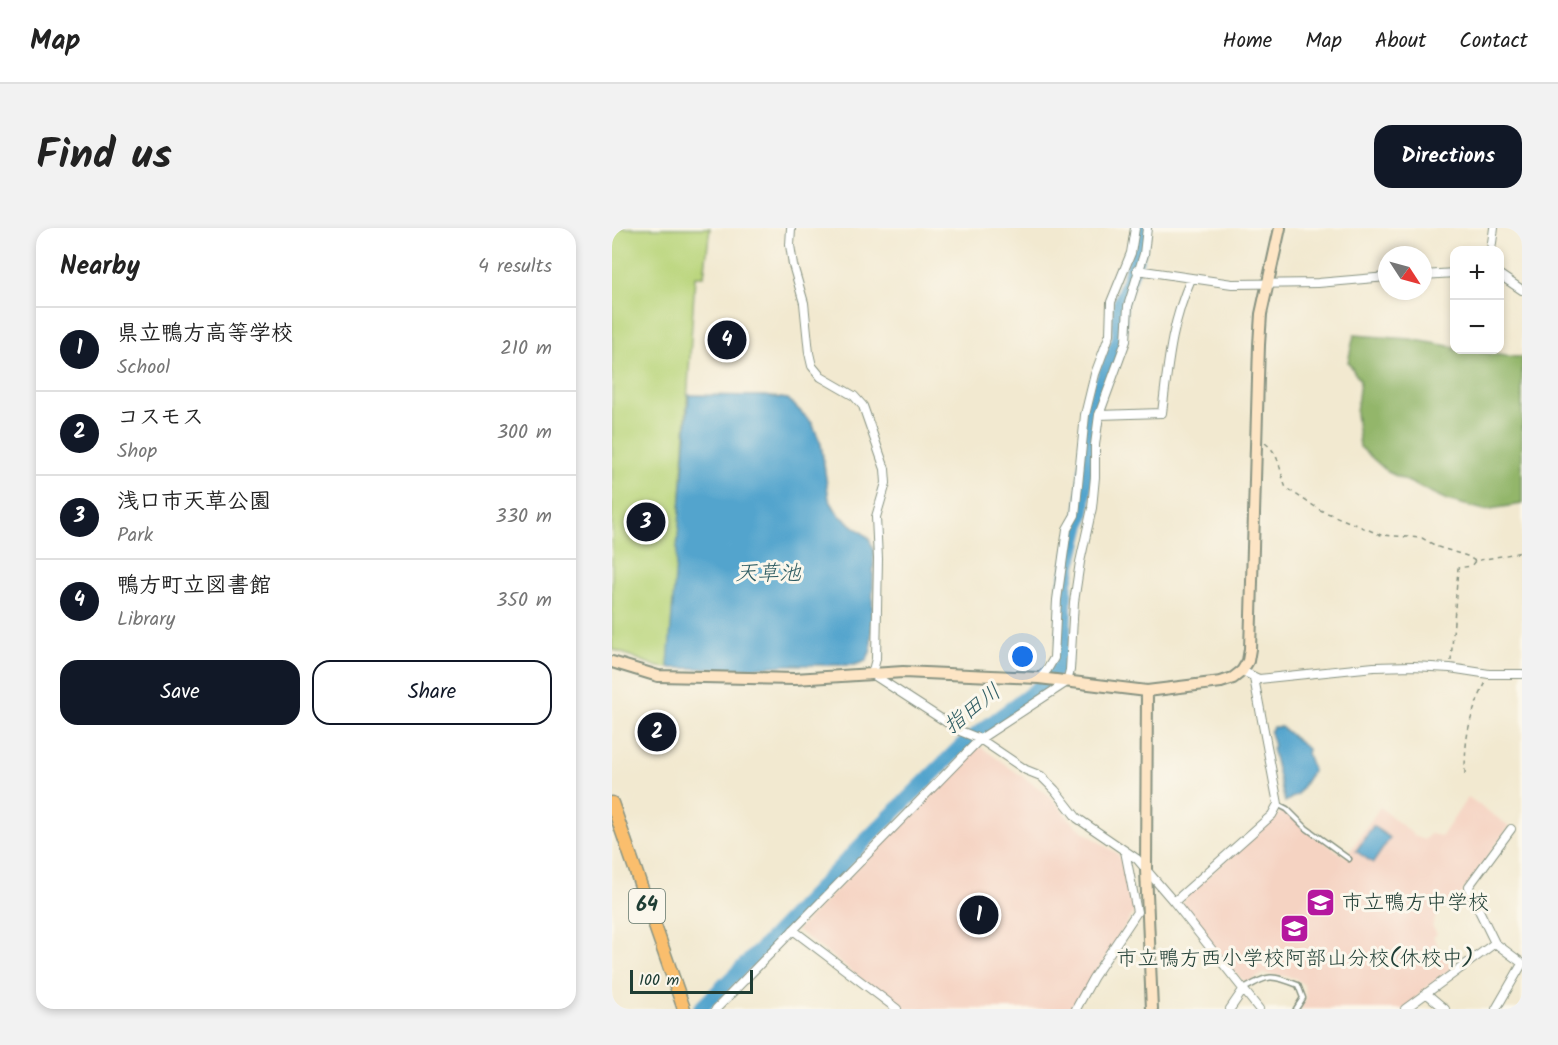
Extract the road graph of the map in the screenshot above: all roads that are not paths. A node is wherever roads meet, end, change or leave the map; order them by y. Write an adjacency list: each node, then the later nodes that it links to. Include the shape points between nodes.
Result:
1 (791, 228): 18 (street, via 792,264 804,303 812,366 821,377 863,405 885,469 886,483 876,517 876,659)
2 (1135, 228): 20 (street, via 1131,253 1111,302 1110,334 1085,415 1075,515 1067,529 1057,600 1054,658)
3 (1147, 228): 7 (street, via 1144,254)
4 (1280, 228): 13 (street)
5 (1494, 228): 6 (street)
6 (1492, 246)
7 (1137, 270): 12 (street); 15 (street, via 1128,306 1126,341)
8 (1450, 273): 9 (street)
9 (1432, 274)
10 (1378, 278): 13 (street)
11 (1504, 278): 14 (street)
12 (1191, 279): 13 (street); 15 (street, via 1173,330 1161,413)
13 (1268, 284): 17 (street, via 1259,345 1250,649)
14 (1522, 290)
15 (1099, 415): 22 (street, via 1092,508 1076,592)
16 (612, 662): 18 (street, via 658,676 795,679)
17 (1242, 670): 21 (street); 23 (street, via 1221,682)
18 (872, 674): 20 (street); 24 (street, via 960,731)
19 (1522, 674): 21 (street, via 1413,666)
20 (1039, 678): 22 (street)
21 (1254, 678): 26 (street)
22 (1067, 682): 23 (street); 24 (street)
23 (1147, 691): 30 (street)
24 (980, 739): 28 (street, via 1041,776 1077,818); 32 (street)
25 (612, 803): 37 (main road, 64)
26 (1278, 804): 29 (lane); 31 (street, via 1272,815)
27 (1511, 829): 33 (street, via 1469,886)
28 (1125, 851): 30 (street); 40 (street, via 1137,912)
29 (1349, 859)
30 (1146, 870): 31 (street); 41 (street)
31 (1174, 902): 35 (street)
32 (792, 930): 38 (street); 39 (street)
33 (1495, 943): 34 (street); 36 (street)
34 (1522, 963): 47 (street)
35 (1243, 990): 42 (street); 43 (street); 44 (lane, via 1264,977 1278,977 1298,985 1303,998)
36 (1426, 993): 45 (street); 46 (street)
37 (684, 1009)
38 (716, 1009)
39 (897, 1009)
40 (1076, 1009)
41 (1152, 1009)
42 (1230, 1009)
43 (1259, 1009)
44 (1296, 1009)
45 (1405, 1009)
46 (1445, 1009)
47 (1496, 1009)

